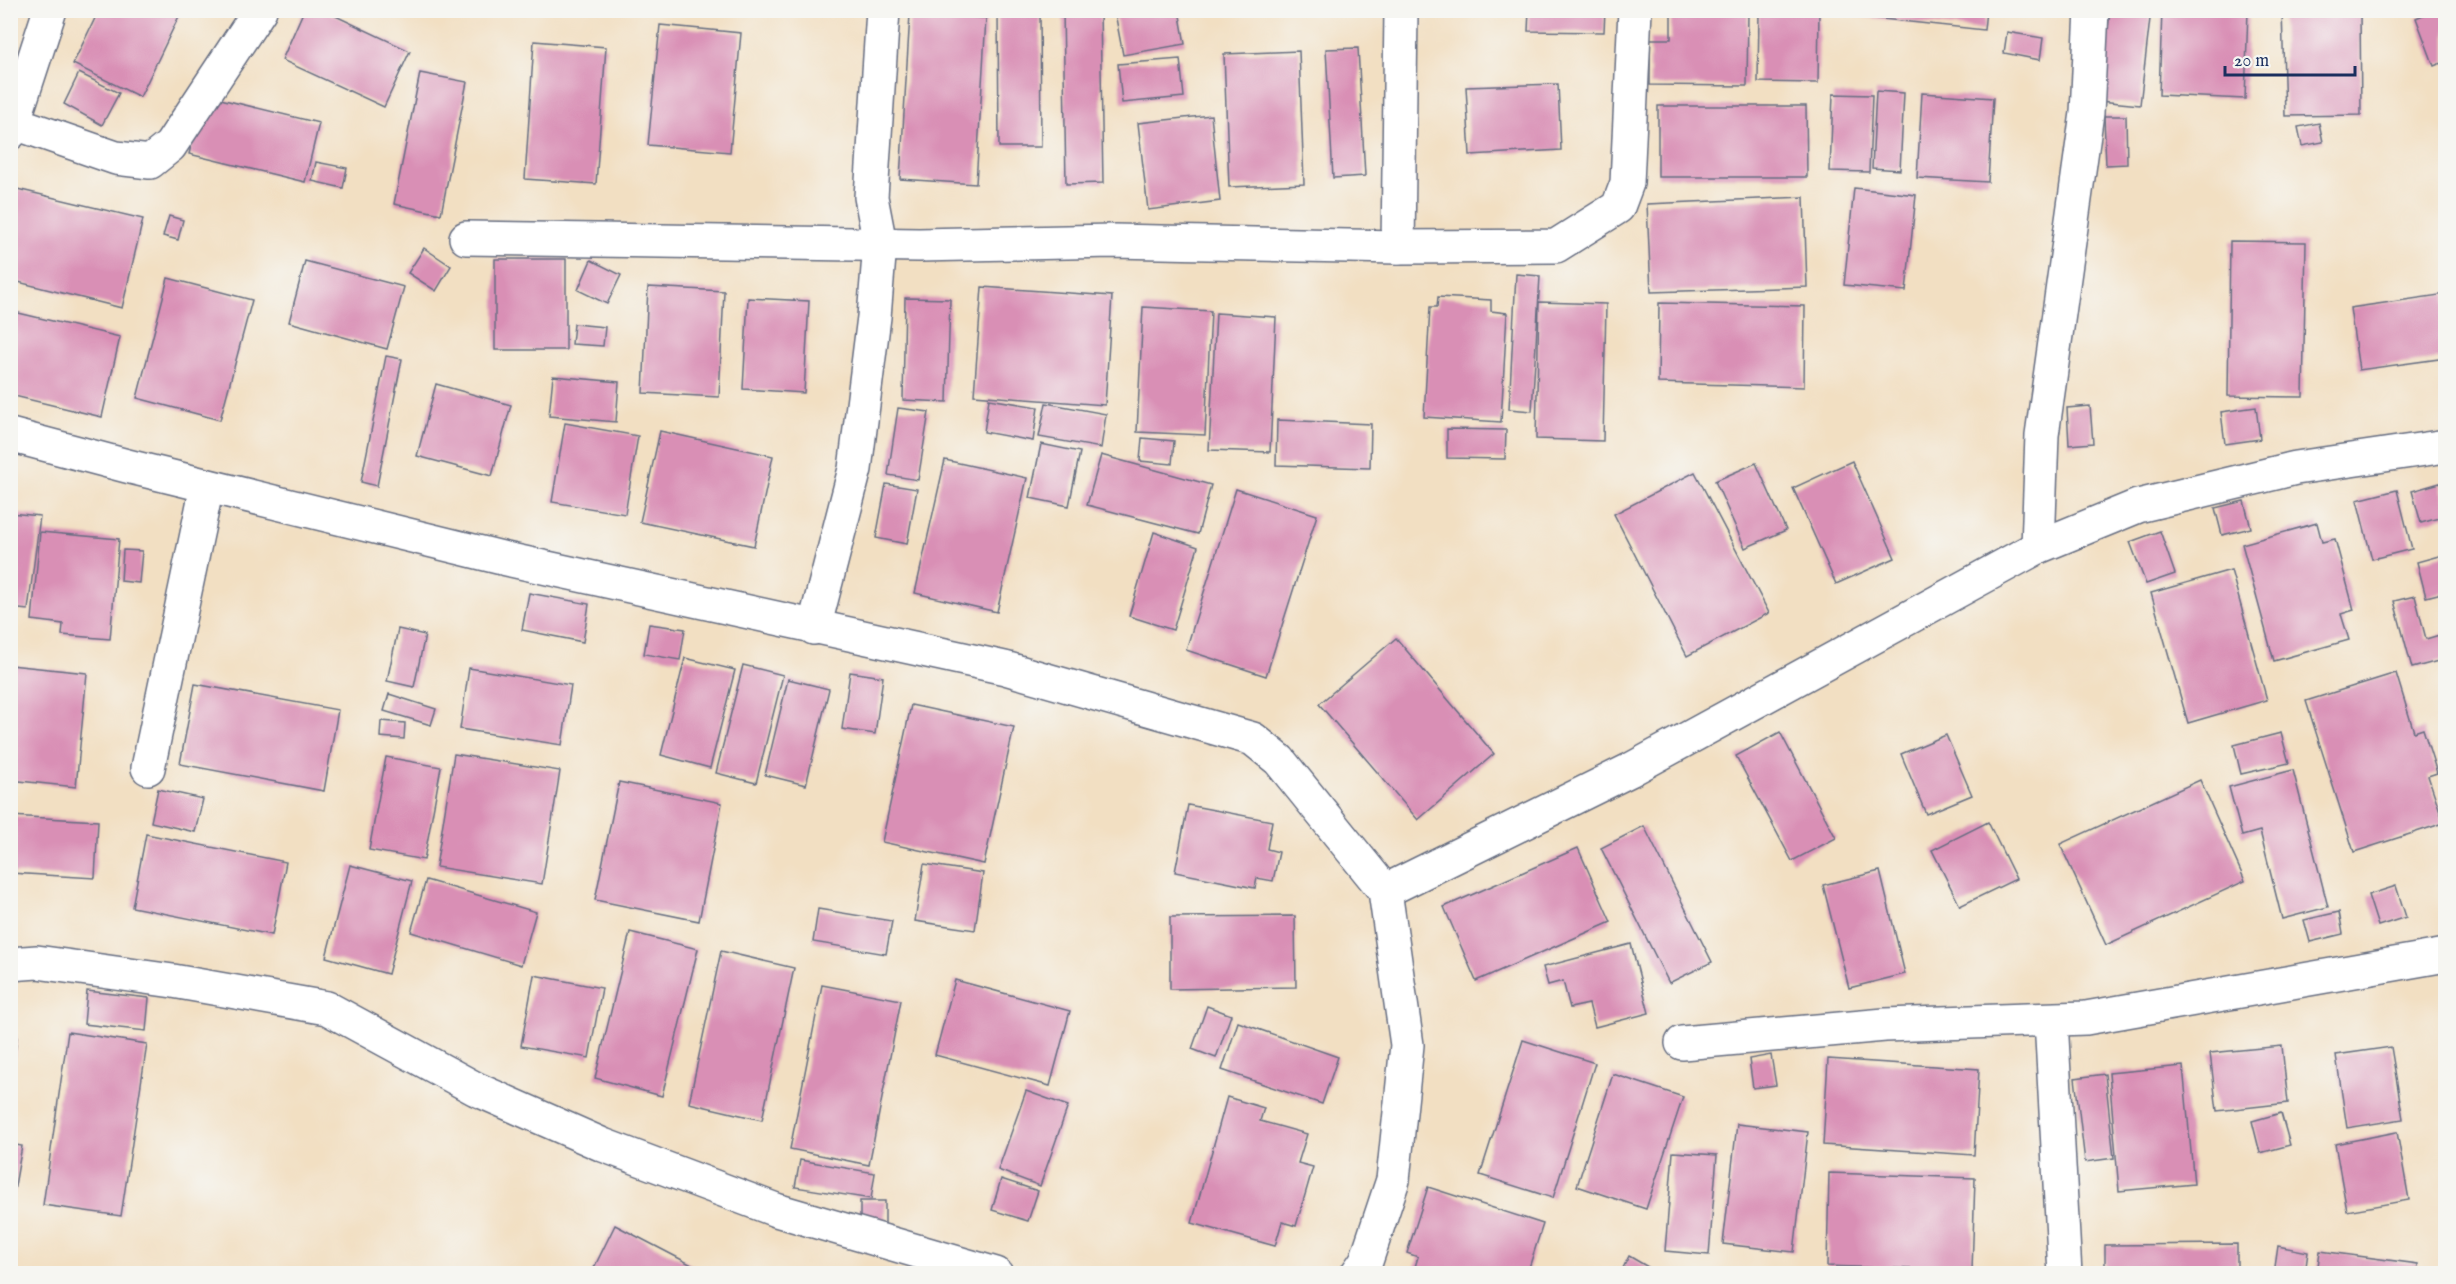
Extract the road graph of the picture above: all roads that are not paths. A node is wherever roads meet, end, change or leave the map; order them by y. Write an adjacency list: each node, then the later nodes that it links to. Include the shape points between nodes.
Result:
1 (50, 10): 7 (street)
2 (260, 10): 7 (street, via 170,146 150,162 116,158)
3 (883, 10): 9 (street, via 871,197)
4 (1401, 10): 10 (street)
5 (1635, 10): 10 (street, via 1627,183 1618,207 1556,246)
6 (2092, 10): 14 (street, via 2086,113 2042,435)
7 (13, 128)
8 (466, 238): 9 (street)
9 (880, 244): 10 (street, via 1113,241); 15 (street, via 855,469)
10 (1398, 247)
11 (10, 435): 13 (street)
12 (2445, 446): 14 (street, via 2296,468 2138,506)
13 (207, 486): 15 (street); 16 (street)
14 (2038, 547): 17 (street, via 1630,770)
15 (814, 628): 17 (street, via 1005,668 1253,739 1279,760)
16 (148, 768)
17 (1385, 891): 22 (street, via 1407,1045 1393,1180)
18 (2445, 959): 20 (street, via 2086,1018)
19 (10, 964): 23 (street, via 37,962 327,1008 476,1089 603,1145 776,1210)
20 (2051, 1020): 21 (street, via 1885,1025); 24 (street)
21 (1682, 1043)
22 (1362, 1270)
23 (996, 1274)
24 (2065, 1274)

